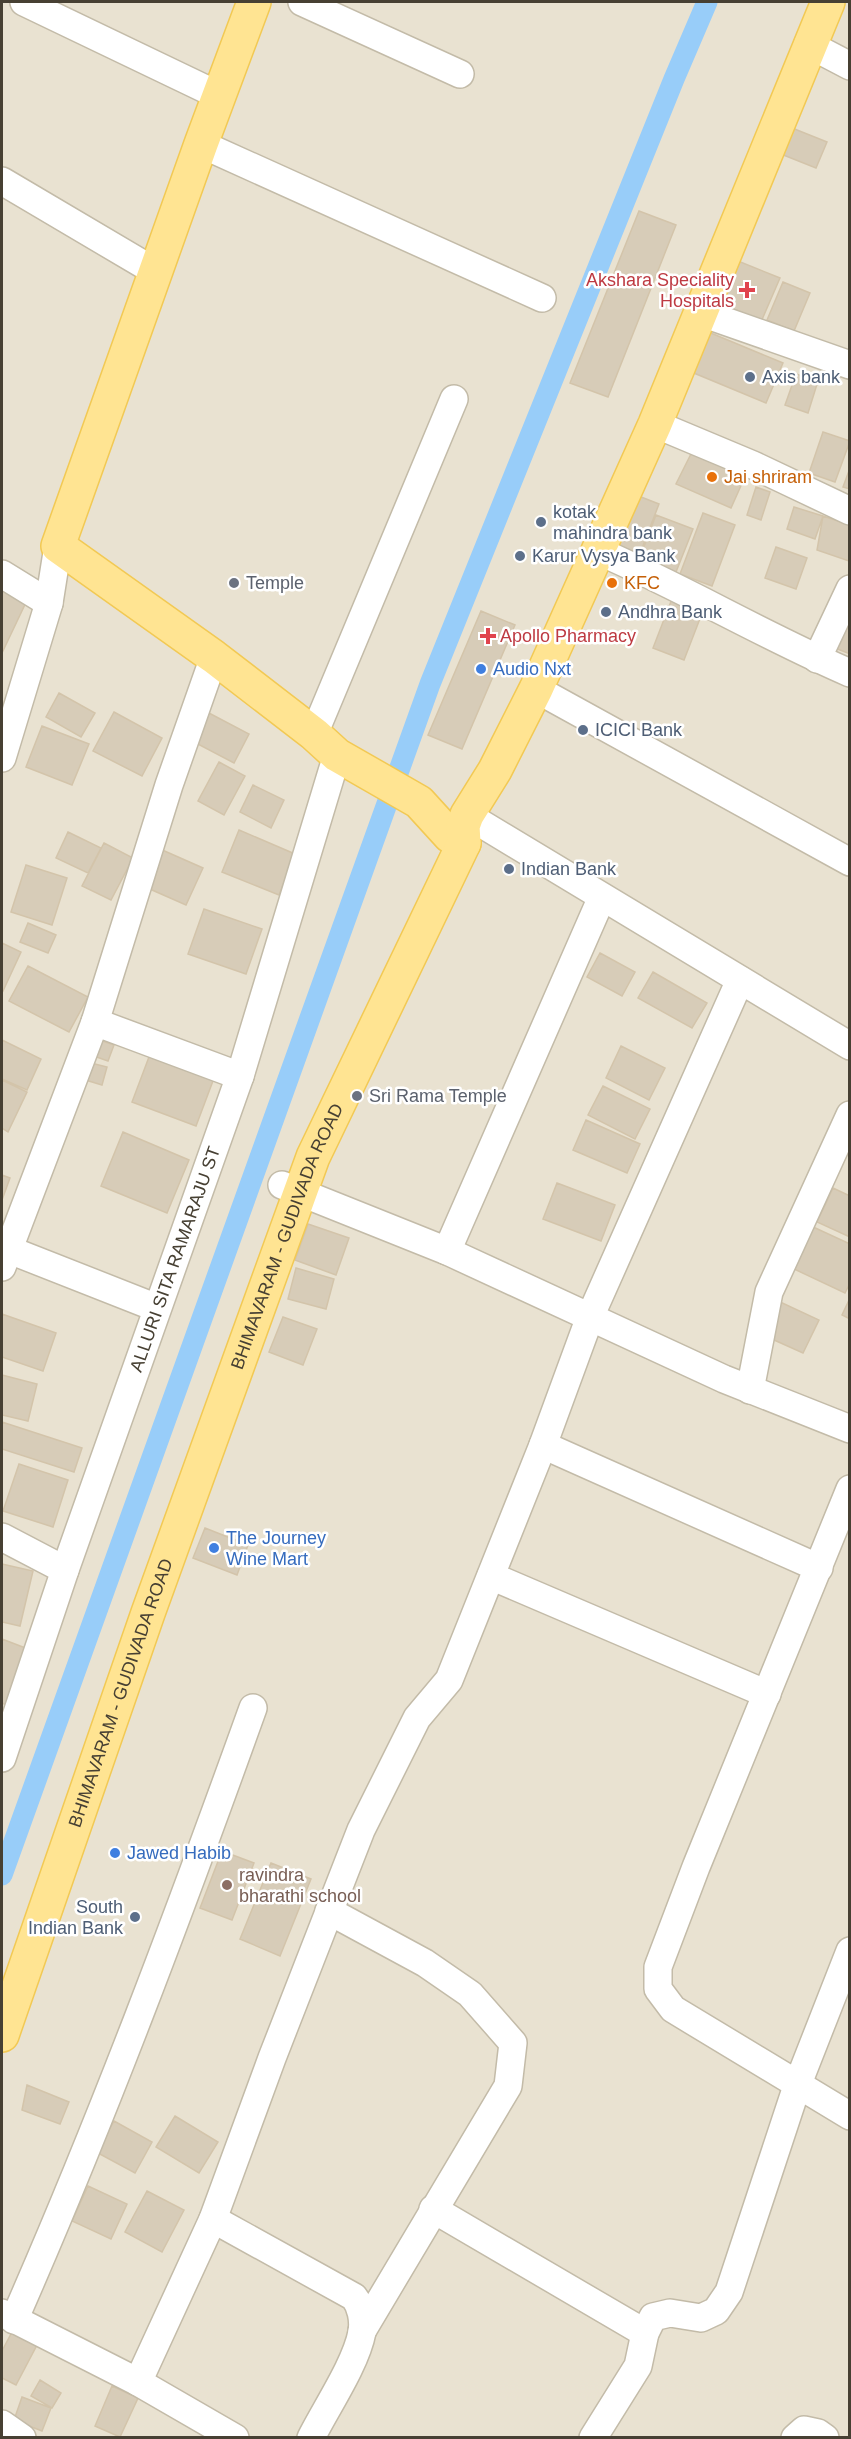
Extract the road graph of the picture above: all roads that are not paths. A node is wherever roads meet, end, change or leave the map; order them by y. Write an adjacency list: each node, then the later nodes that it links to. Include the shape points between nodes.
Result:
1 (24, 2): 8 (street)
2 (254, 2): 8 (main road)
3 (302, 2): 7 (street)
4 (828, 2): 5 (main road, BHIMAVARAM - GUDIVADA ROAD)
5 (808, 44): 6 (street); 13 (main road, BHIMAVARAM - GUDIVADA ROAD)
6 (849, 66)
7 (460, 74)
8 (220, 96): 9 (main road)
9 (201, 144): 11 (main road); 12 (street)
10 (2, 182): 11 (street)
11 (156, 272): 18 (main road)
12 (542, 298)
13 (699, 312): 14 (street); 16 (main road, BHIMAVARAM - GUDIVADA ROAD)
14 (849, 365)
15 (454, 399): 27 (street, ALLURI SITA RAMARAJU ST)
16 (654, 424): 17 (street); 19 (main road, BHIMAVARAM - GUDIVADA ROAD)
17 (849, 511)
18 (65, 528): 22 (street); 23 (main road)
19 (598, 551): 24 (street); 26 (main road, BHIMAVARAM - GUDIVADA ROAD)
20 (2, 574): 22 (street)
21 (849, 589): 24 (street)
22 (49, 603): 28 (street)
23 (214, 657): 27 (main road); 33 (street, via 169,785)
24 (817, 659): 25 (street)
25 (849, 673)
26 (536, 689): 29 (main road, BHIMAVARAM - GUDIVADA ROAD); 30 (street)
27 (336, 753): 29 (main road); 35 (street, ALLURI SITA RAMARAJU ST)
28 (2, 758)
29 (461, 830): 31 (street); 37 (main road, BHIMAVARAM - GUDIVADA ROAD, via 313,1157)
30 (849, 862)
31 (602, 897): 32 (street); 38 (street)
32 (740, 980): 34 (street); 41 (street)
33 (95, 1022): 35 (street); 39 (street)
34 (849, 1046)
35 (240, 1076): 40 (street, ALLURI SITA RAMARAJU ST)
36 (849, 1115): 42 (street, via 768,1292)
37 (291, 1190): 38 (street); 52 (main road, BHIMAVARAM - GUDIVADA ROAD)
38 (447, 1251): 41 (street)
39 (4, 1255): 40 (street)
40 (158, 1308): 48 (street, ALLURI SITA RAMARAJU ST)
41 (590, 1317): 42 (street); 44 (street)
42 (750, 1390): 43 (street)
43 (849, 1429)
44 (543, 1445): 47 (street); 49 (street)
45 (846, 1504): 47 (street)
46 (2, 1537): 48 (street)
47 (819, 1568): 50 (street)
48 (65, 1570): 53 (street, ALLURI SITA RAMARAJU ST)
49 (491, 1576): 50 (street); 54 (street, via 449,1680 417,1718 361,1830)
50 (767, 1694): 58 (street, via 658,1967 658,1989 673,2009)
51 (253, 1708): 62 (street, via 73,2185)
52 (104, 1712): 56 (main road, BHIMAVARAM - GUDIVADA ROAD); 57 (main road, BHIMAVARAM - GUDIVADA ROAD)
53 (2, 1758)
54 (329, 1911): 60 (street, via 425,1963 470,1994 513,2043 508,2086); 61 (street)
55 (849, 1951): 58 (street)
56 (2, 1974)
57 (2, 2035)
58 (798, 2086): 59 (street); 64 (street, via 729,2292 716,2311 701,2318 670,2313 653,2317)
59 (849, 2116)
60 (433, 2209): 63 (street); 64 (street)
61 (213, 2219): 63 (street, via 354,2297 360,2305); 65 (street)
62 (8, 2317): 65 (street)
63 (362, 2331): 69 (street, via 354,2356)
64 (645, 2333): 70 (street, via 638,2366)
65 (138, 2382): 68 (street)
66 (2, 2424): 67 (street)
67 (22, 2438)
68 (235, 2438)
69 (311, 2438)
70 (593, 2438)
71 (795, 2438): 72 (street, via 804,2430)
72 (825, 2438)

